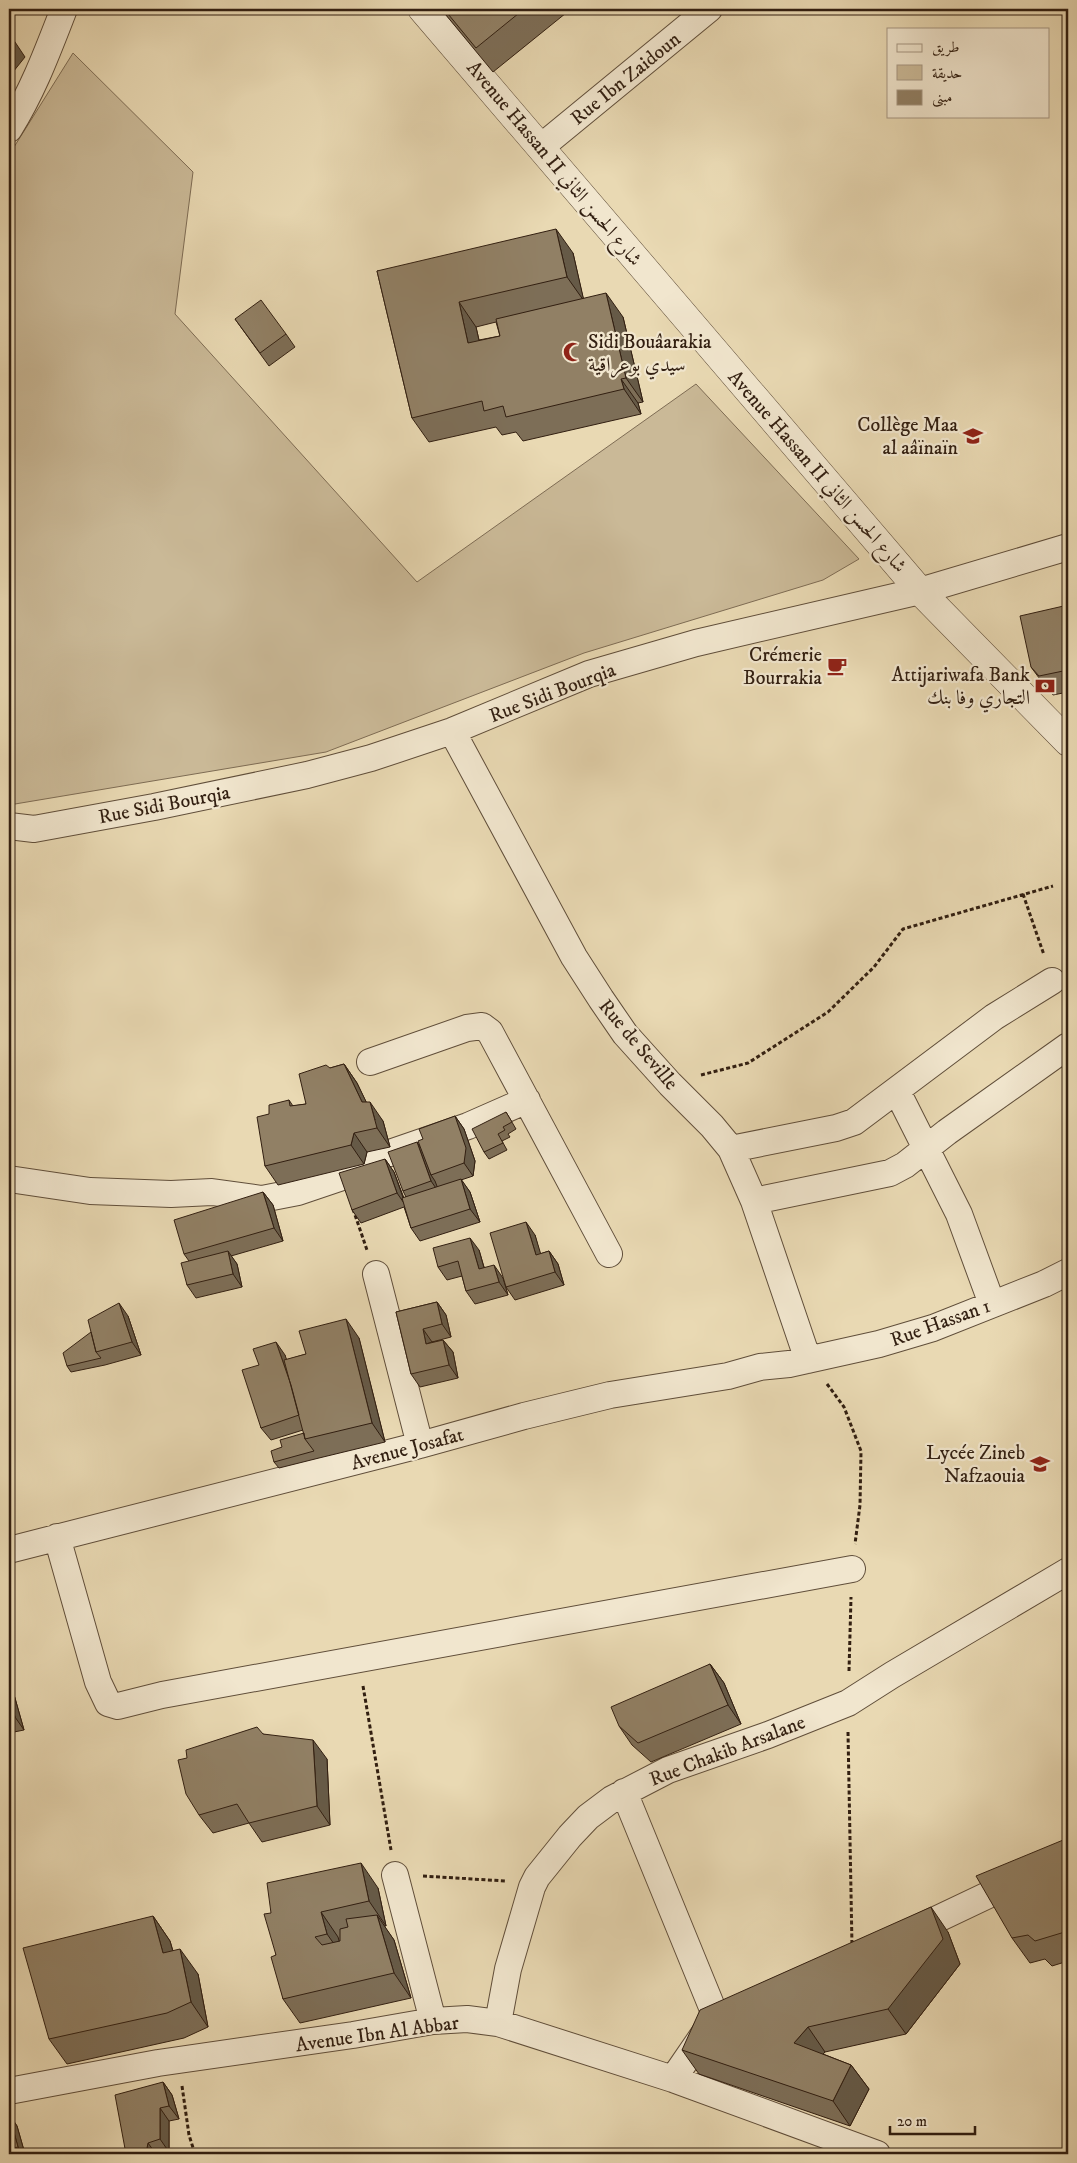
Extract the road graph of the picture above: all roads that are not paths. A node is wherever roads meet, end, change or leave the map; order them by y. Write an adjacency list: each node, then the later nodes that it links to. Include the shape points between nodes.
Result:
1 (64, 9): 4 (street, via 36,80)
2 (422, 9): 5 (street, Avenue Hassan II شارع الحسن الثاني)
3 (709, 9): 5 (street, Rue Ibn Zaidoun)
4 (9, 129)
5 (540, 147): 7 (street, Avenue Hassan II شارع الحسن الثاني)
6 (1068, 548): 7 (street, Rue Sidi Bourqia)
7 (920, 592): 8 (street, Rue Sidi Bourqia, via 696,644 590,674); 9 (street, Avenue Hassan II شارع الحسن الثاني)
8 (452, 731): 10 (street, Rue Sidi Bourqia, via 307,775 154,807); 17 (street, Rue de Seville, via 574,957 625,1034)
9 (1063, 731)
10 (21, 827): 11 (street, Rue Sidi Bourqia)
11 (9, 842)
12 (1052, 981): 15 (street, via 994,1017)
13 (1068, 1046): 18 (street)
14 (370, 1062): 16 (street, via 482,1026 494,1040)
15 (897, 1091): 17 (street, via 846,1126); 18 (street)
16 (527, 1100): 19 (street, via 468,1126 381,1156 369,1168 298,1192 262,1198 212,1192 90,1191); 21 (street)
17 (731, 1149): 20 (street, Rue de Seville)
18 (926, 1149): 20 (street, via 890,1173); 24 (street, via 959,1214)
19 (9, 1179)
20 (754, 1201): 25 (street, Rue de Seville)
21 (609, 1254)
22 (1068, 1272): 24 (street, Rue Hassan 1)
23 (376, 1274): 26 (street)
24 (992, 1304): 25 (street, Rue Hassan 1, via 933,1328)
25 (808, 1360): 26 (street, Avenue Josafat, via 610,1394)
26 (420, 1445): 27 (street, Avenue Josafat)
27 (58, 1537): 28 (street, Avenue Josafat); 29 (street, via 95,1672 105,1698 112,1706)
28 (9, 1550)
29 (852, 1569)
30 (1068, 1572): 31 (street, Rue Chakib Arsalane, via 848,1703 668,1770)
31 (624, 1792): 36 (street, Rue Chakib Arsalane, via 588,1817 537,1876 508,1968); 37 (street, via 725,2013)
32 (1068, 1858): 34 (street)
33 (395, 1875): 35 (street)
34 (887, 1943)
35 (433, 2021): 36 (street, Avenue Ibn Al Abbar); 38 (street, Avenue Ibn Al Abbar, via 178,2060)
36 (498, 2023): 37 (street, Avenue Ibn Al Abbar)
37 (673, 2079): 39 (street, Avenue Ibn Al Abbar)
38 (9, 2091)
39 (877, 2154)

